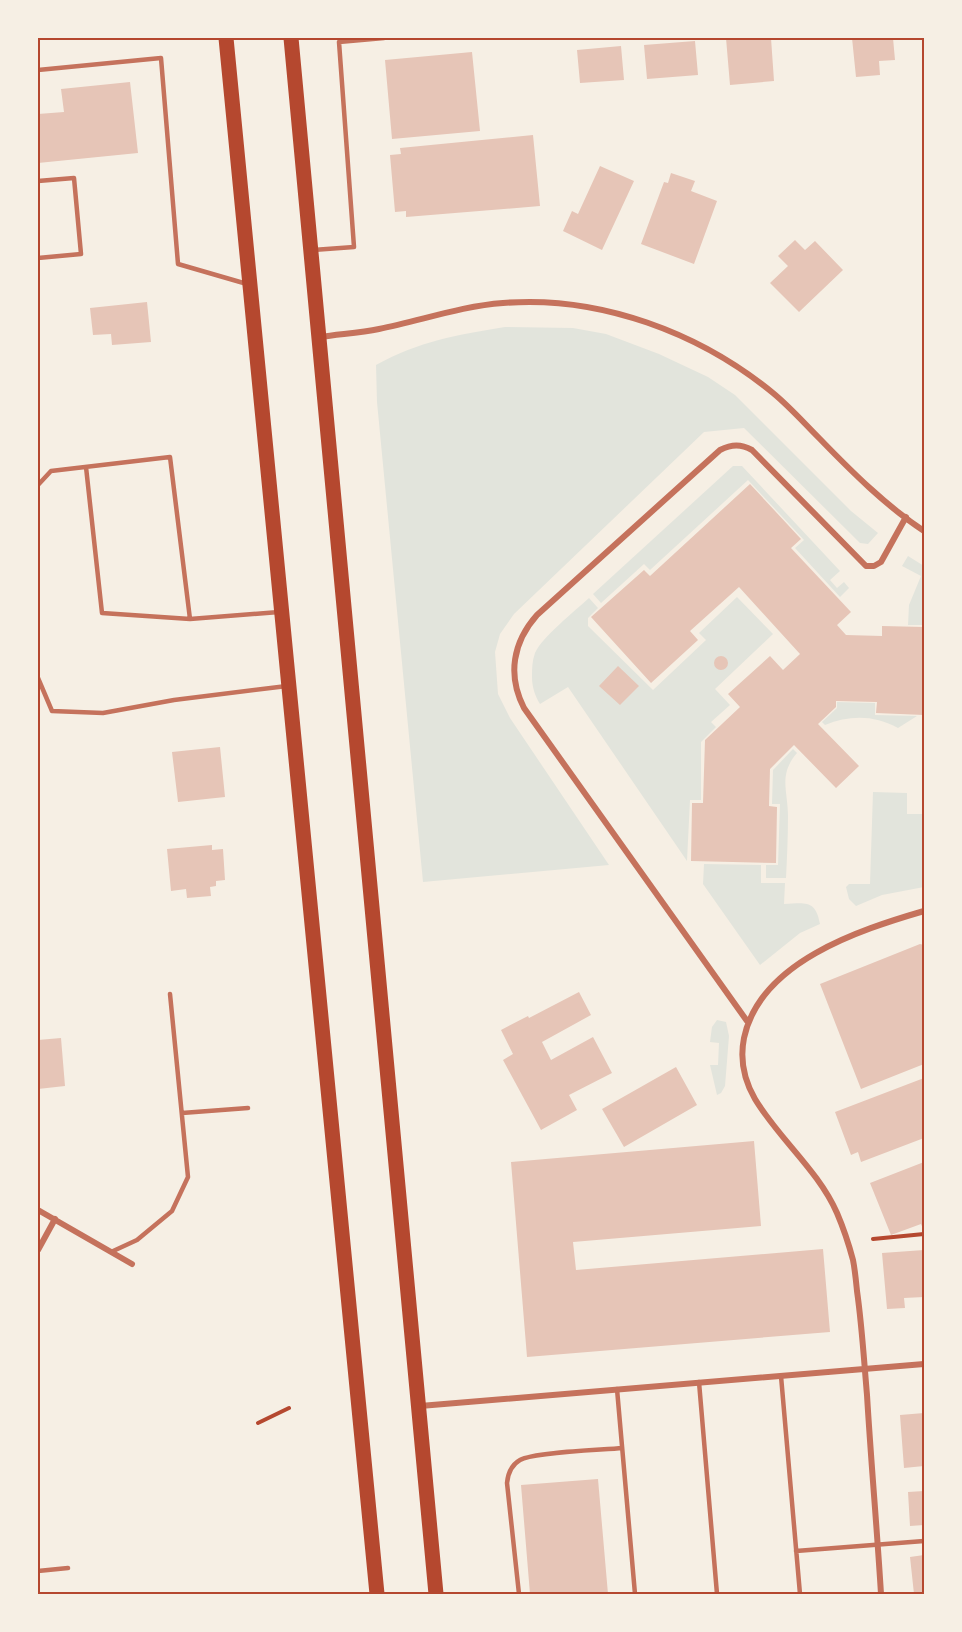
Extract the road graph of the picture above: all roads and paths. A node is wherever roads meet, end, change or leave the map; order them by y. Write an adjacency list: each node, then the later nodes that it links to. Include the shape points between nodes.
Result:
1 (225, 38): 8 (main road)
2 (291, 38): 6 (main road)
3 (384, 38): 6 (lane, via 339,42 354,247)
4 (38, 70): 8 (lane, via 161,58 178,264)
5 (38, 181): 7 (lane, via 74,178 81,254)
6 (311, 250): 9 (main road)
7 (38, 258)
8 (249, 284): 14 (main road)
9 (319, 337): 12 (street, via 378,330 502,303 540,302 609,312 664,329 744,370); 35 (main road)
10 (86, 467): 11 (lane, via 51,471); 15 (lane, via 102,612); 15 (lane, via 170,457)
11 (38, 485)
12 (906, 517): 13 (street); 20 (street, via 881,562 866,566 752,450 741,445 727,447 537,615 517,646 514,680 524,708)
13 (924, 531)
14 (282, 612): 15 (lane); 17 (main road)
15 (190, 619)
16 (38, 678): 17 (lane, via 52,711 93,713)
17 (288, 686): 44 (main road)
18 (924, 911): 20 (street, via 885,922 810,956 771,988)
19 (170, 994): 22 (lane)
20 (747, 1021): 31 (street, via 742,1060 749,1088 837,1212 853,1261)
21 (248, 1108): 22 (lane)
22 (182, 1113): 28 (lane, via 188,1177 172,1211 137,1240)
23 (38, 1210): 24 (street)
24 (55, 1219): 27 (street); 28 (street)
25 (924, 1234): 26 (path)
26 (873, 1239)
27 (38, 1250)
28 (111, 1252): 29 (street)
29 (132, 1264)
30 (924, 1364): 31 (street)
31 (865, 1368): 32 (street); 40 (street)
32 (781, 1376): 33 (street); 41 (lane)
33 (699, 1382): 34 (street); 48 (lane)
34 (617, 1389): 35 (street); 38 (lane)
35 (418, 1406): 45 (main road)
36 (289, 1408): 37 (path)
37 (258, 1423)
38 (622, 1448): 46 (lane, via 527,1457 512,1467 507,1483); 47 (lane)
39 (924, 1541): 40 (lane)
40 (878, 1544): 41 (lane); 50 (street)
41 (796, 1551): 49 (lane)
42 (68, 1568): 43 (lane)
43 (38, 1571)
44 (377, 1594)
45 (436, 1594)
46 (519, 1594)
47 (635, 1594)
48 (717, 1594)
49 (800, 1594)
50 (881, 1594)

